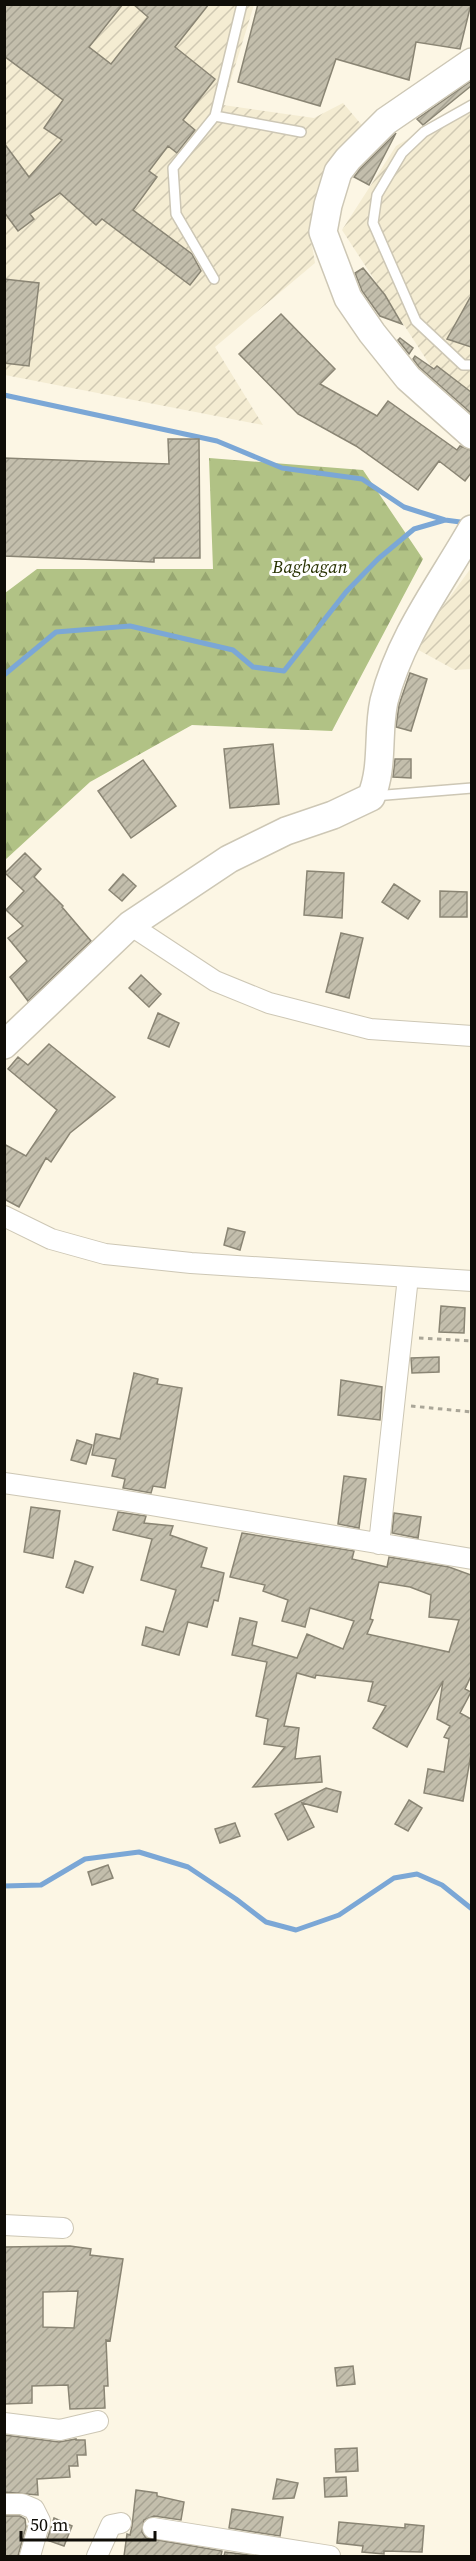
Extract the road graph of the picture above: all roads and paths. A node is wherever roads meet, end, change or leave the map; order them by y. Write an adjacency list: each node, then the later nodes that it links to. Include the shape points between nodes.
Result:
1 (242, 4): 4 (lane)
2 (471, 62): 8 (street, via 386,121 348,159 327,205 323,232 348,298 372,333 408,378)
3 (471, 105): 7 (lane, via 424,132 402,153 377,195 373,223 416,321 463,365)
4 (215, 116): 5 (lane); 6 (lane, via 173,168 176,214)
5 (301, 132)
6 (214, 279)
7 (471, 365)
8 (471, 435)
9 (471, 529): 11 (street, via 412,626 384,701 378,767)
10 (471, 788): 11 (lane)
11 (371, 796): 12 (street, via 229,859)
12 (130, 925): 13 (street, via 215,981 269,1003 370,1029); 14 (street)
13 (471, 1035)
14 (4, 1045)
15 (4, 1216): 16 (street, via 51,1239 105,1254)
16 (408, 1277): 17 (street); 18 (street)
17 (471, 1281)
18 (401, 1337): 19 (path); 20 (street)
19 (471, 1341)
20 (394, 1404): 21 (path); 23 (street)
21 (471, 1412)
22 (4, 1483): 23 (street)
23 (379, 1544): 24 (street)
24 (471, 1559)
25 (4, 2225): 26 (street)
26 (63, 2228)
27 (98, 2421): 28 (street, via 60,2430)
28 (4, 2423)
29 (4, 2504): 32 (street, via 21,2504 34,2510 40,2522)
30 (120, 2523): 33 (street, via 111,2525)
31 (153, 2528): 34 (street)
32 (30, 2556)
33 (97, 2556)
34 (330, 2556)

